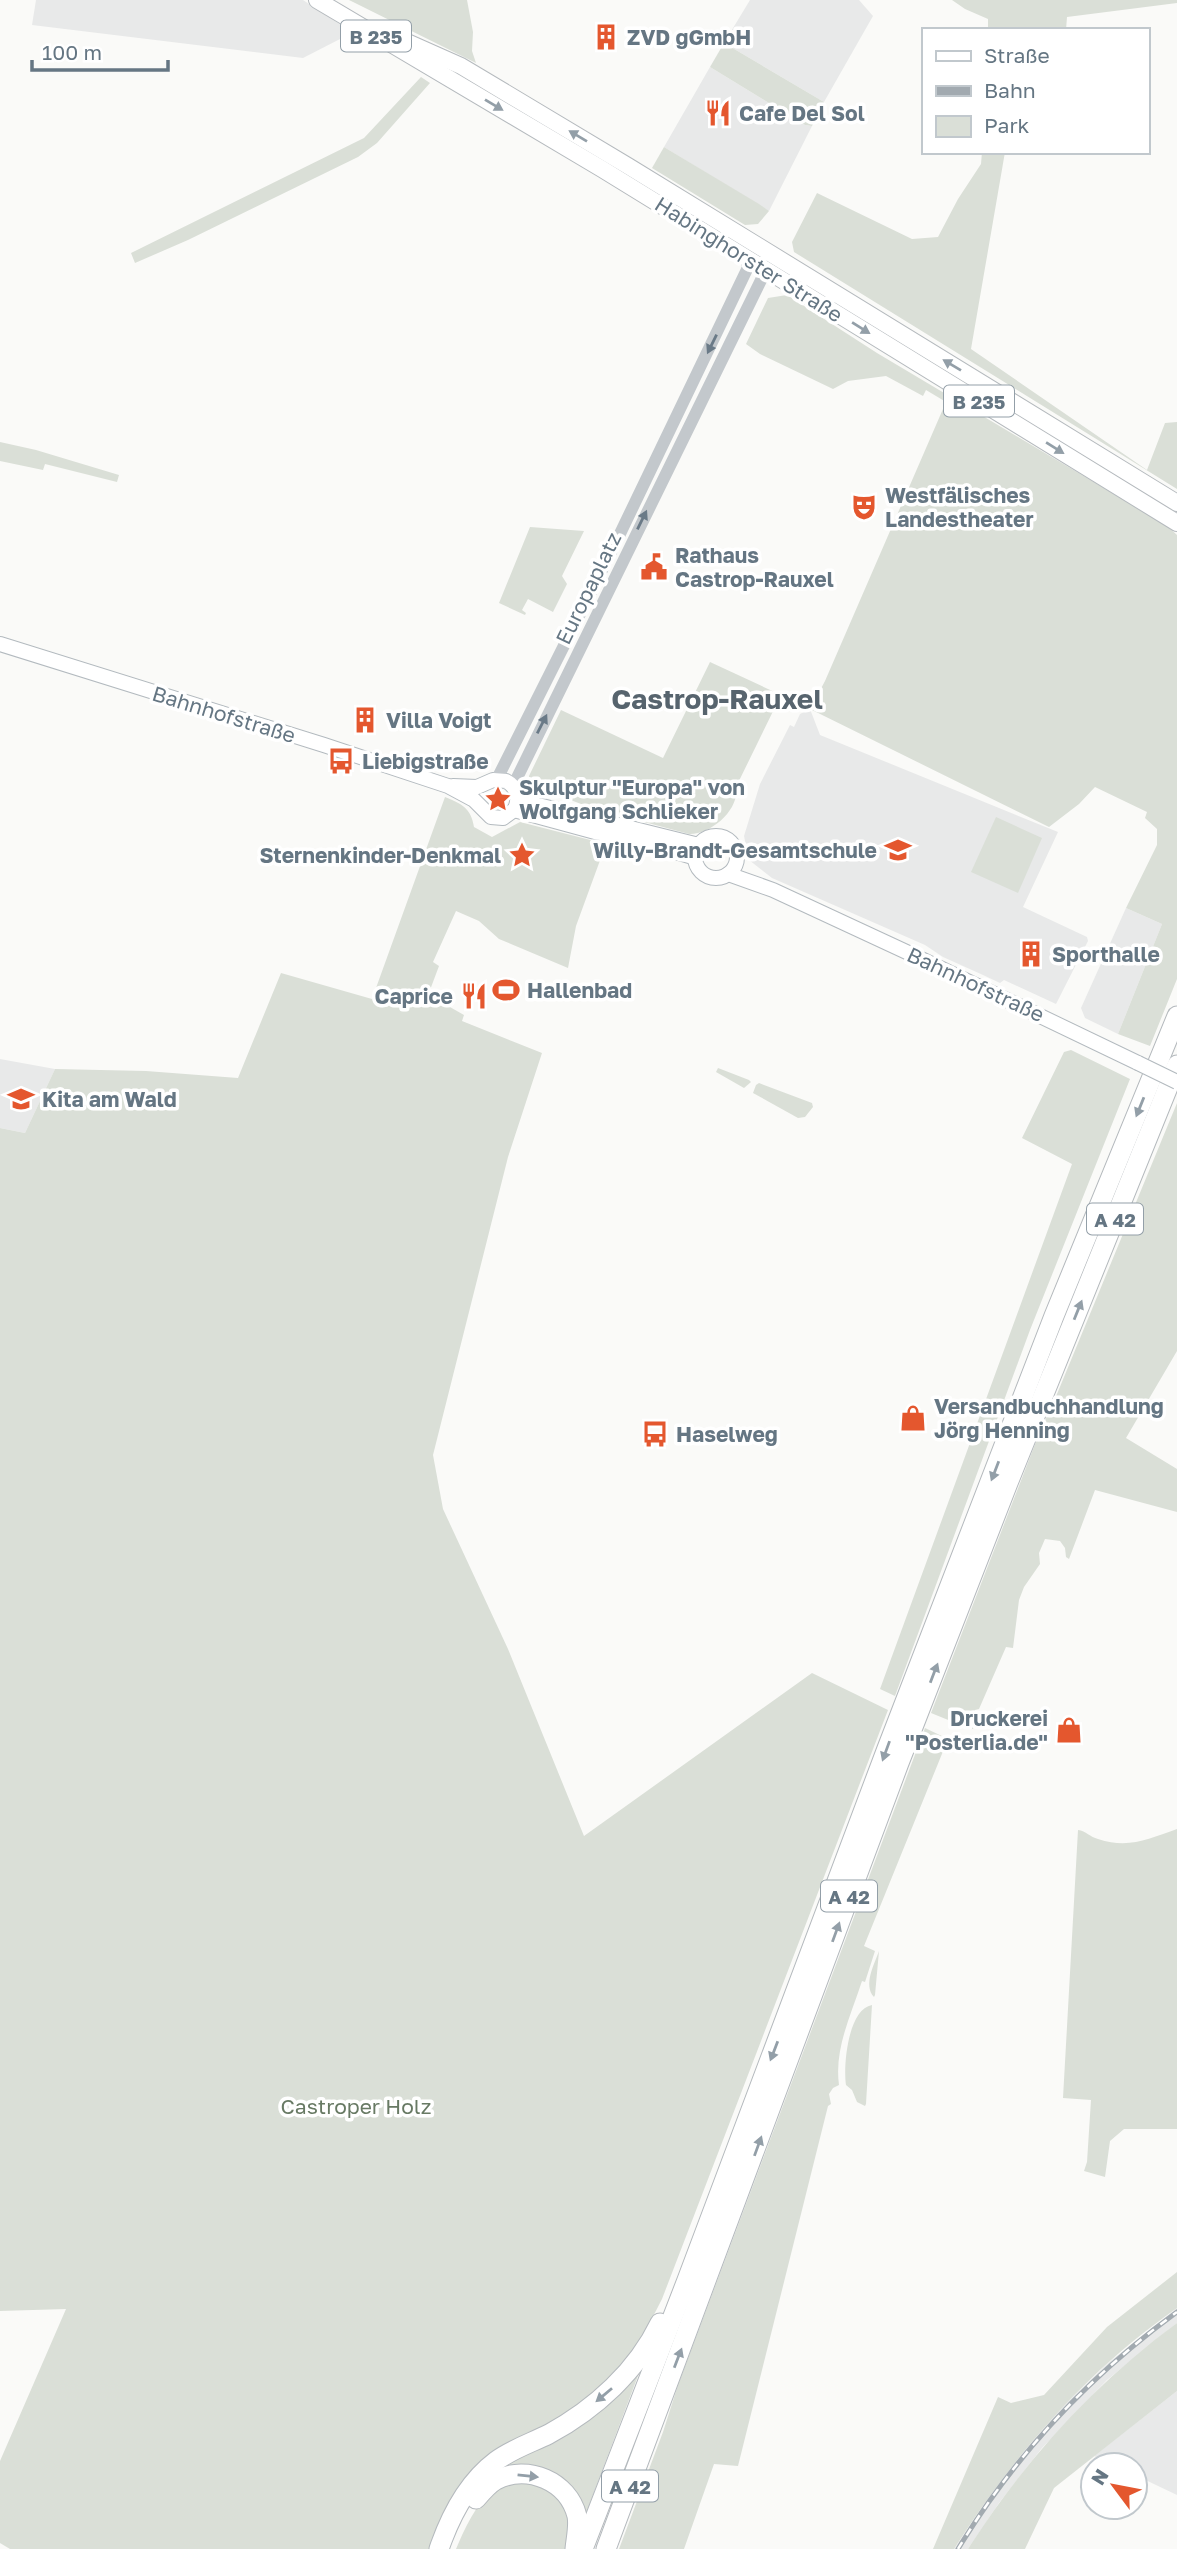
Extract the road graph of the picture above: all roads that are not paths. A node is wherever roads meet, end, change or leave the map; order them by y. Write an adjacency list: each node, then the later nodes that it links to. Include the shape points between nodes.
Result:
1 (317, 0): 3 (main road, Habinghorster Straße / B 235)
2 (332, 0): 4 (main road, Habinghorster Straße / B 235)
3 (369, 33): 4 (main road); 5 (main road, Habinghorster Straße / B 235, one-way to 5)
4 (402, 40): 9 (main road, Habinghorster Straße / B 235, one-way to 4, via 461,66)
5 (751, 261): 6 (main road, Habinghorster Straße / B 235); 8 (street, Europaplatz, one-way to 8)
6 (766, 270): 7 (street, Europaplatz); 10 (main road, Habinghorster Straße / B 235, one-way to 10)
7 (699, 408): 8 (street, via 685,408); 14 (street, Europaplatz, one-way to 7)
8 (676, 420): 12 (street, Europaplatz, via 514,748)
9 (1177, 503)
10 (1177, 523)
11 (0, 644): 13 (main road, Bahnhofstraße)
12 (491, 781): 13 (main road, Bahnhofstraße, via 477,787); 14 (main road, via 506,781); 15 (main road, via 479,794)
13 (448, 786): 15 (main road, Bahnhofstraße)
14 (515, 799): 15 (main road, Bahnhofstraße, via 508,816 497,819); 16 (main road, Bahnhofstraße)
15 (480, 807)
16 (697, 852): 17 (main road, via 714,836 735,848); 18 (main road, via 705,875 718,878)
17 (737, 860): 18 (main road); 19 (main road, Bahnhofstraße)
18 (728, 874): 19 (main road, Bahnhofstraße)
19 (773, 890): 24 (main road, Bahnhofstraße, bridge)
20 (1177, 1004): 22 (highway)
21 (1177, 1016): 22 (highway, A 42)
22 (1165, 1043): 25 (highway, A 42, one-way to 25, via 1054,1316)
23 (1177, 1065): 30 (highway, A 42, one-way to 23, via 899,1763)
24 (1177, 1082)
25 (704, 2235): 26 (highway, one-way to 26, via 686,2259 654,2335 629,2371 585,2411 488,2468 454,2513); 29 (highway, A 42)
26 (439, 2549)
27 (450, 2549): 28 (highway, one-way to 28, via 473,2502 495,2480 523,2473 553,2482 572,2501 578,2524)
28 (575, 2549)
29 (583, 2549)
30 (606, 2549)

